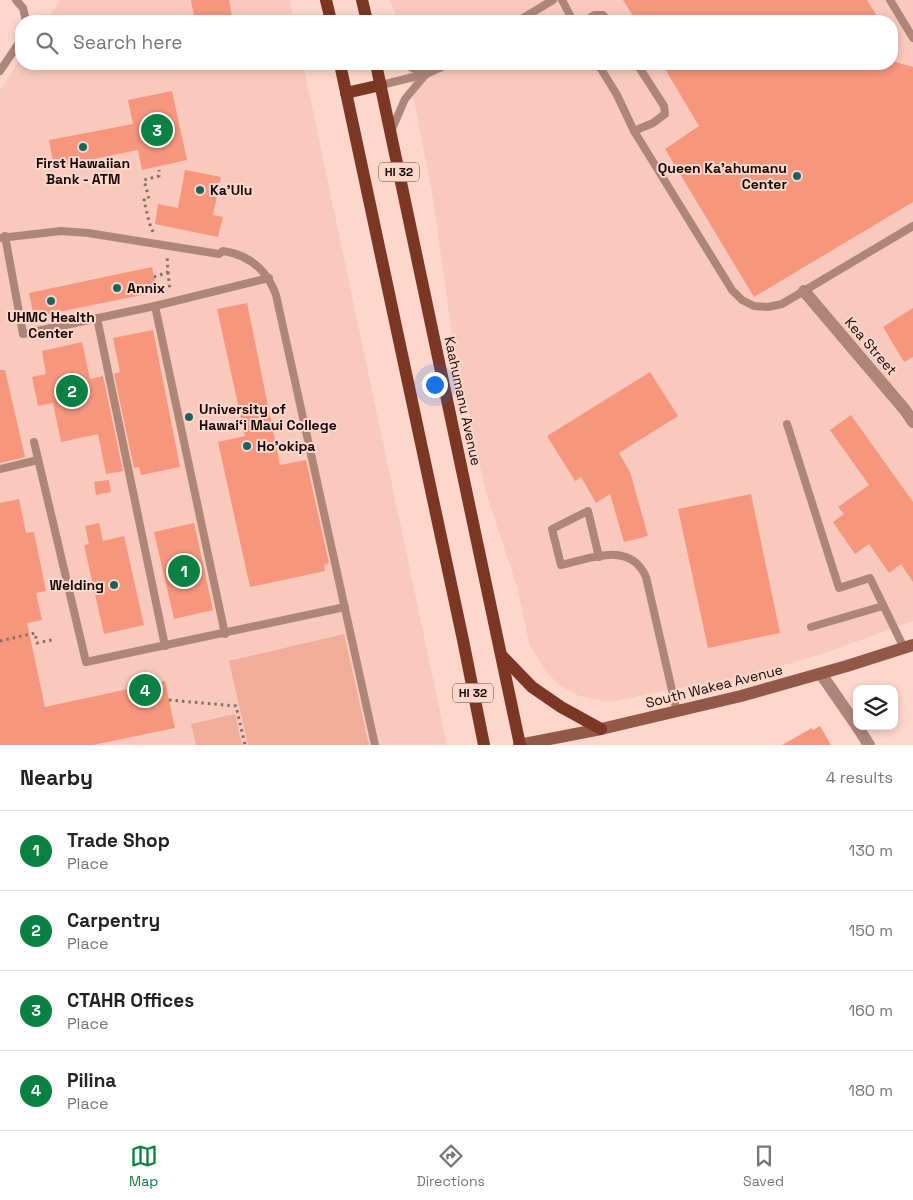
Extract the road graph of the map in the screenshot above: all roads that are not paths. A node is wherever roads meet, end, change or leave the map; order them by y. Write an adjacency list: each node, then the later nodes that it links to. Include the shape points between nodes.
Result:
1 (16, 0): 7 (lane)
2 (326, 0): 8 (main road)
3 (362, 0): 9 (main road)
4 (553, 0): 10 (lane)
5 (562, 0): 11 (lane)
6 (890, 0): 12 (lane)
7 (25, 15)
8 (330, 15)
9 (366, 15)
10 (528, 15)
11 (570, 15)
12 (913, 38)
13 (15, 49): 20 (lane)
14 (341, 70): 23 (main road, HI 32)
15 (377, 70): 22 (main road, Kaahumanu Avenue / HI 32)
16 (417, 70): 21 (lane)
17 (435, 70): 21 (lane)
18 (602, 70): 24 (lane)
19 (641, 70): 24 (lane, via 664,106 664,114 653,123)
20 (0, 71)
21 (426, 74): 22 (lane); 25 (lane, via 405,99)
22 (381, 85): 23 (main road); 25 (main road, Kaahumanu Avenue / HI 32)
23 (346, 93): 52 (main road, HI 32)
24 (634, 130): 29 (lane, via 738,297 754,306 773,307)
25 (391, 132): 45 (main road, Kaahumanu Avenue / HI 32)
26 (913, 226): 29 (lane)
27 (3, 237): 28 (lane, via 61,231 219,254 230,252 250,261); 31 (lane, via 23,334)
28 (269, 278): 30 (lane); 40 (lane, via 276,295)
29 (804, 291): 32 (street, Kea Street)
30 (155, 306): 31 (lane); 42 (lane)
31 (97, 318): 43 (lane)
32 (909, 407): 33 (street, Kea Street)
33 (913, 422)
34 (787, 424): 39 (lane, via 839,588 870,578)
35 (34, 442): 36 (lane)
36 (38, 460): 37 (lane); 43 (lane, via 86,662)
37 (0, 469)
38 (599, 557): 38 (lane, via 561,565 552,529 588,511); 47 (lane, via 617,554 628,557 645,573)
39 (883, 606): 41 (lane); 44 (lane)
40 (345, 607): 42 (lane); 51 (lane)
41 (811, 627)
42 (225, 634): 43 (lane)
43 (165, 646)
44 (908, 646): 46 (street, South Wakea Avenue)
45 (502, 656): 49 (main road, via 532,688); 53 (main road, Kaahumanu Avenue / HI 32)
46 (821, 674): 47 (street, South Wakea Avenue); 48 (street)
47 (676, 712): 49 (street, South Wakea Avenue)
48 (853, 720)
49 (601, 729): 53 (street, South Wakea Avenue)
50 (859, 730): 54 (street)
51 (375, 745)
52 (484, 745)
53 (520, 745)
54 (868, 745)

